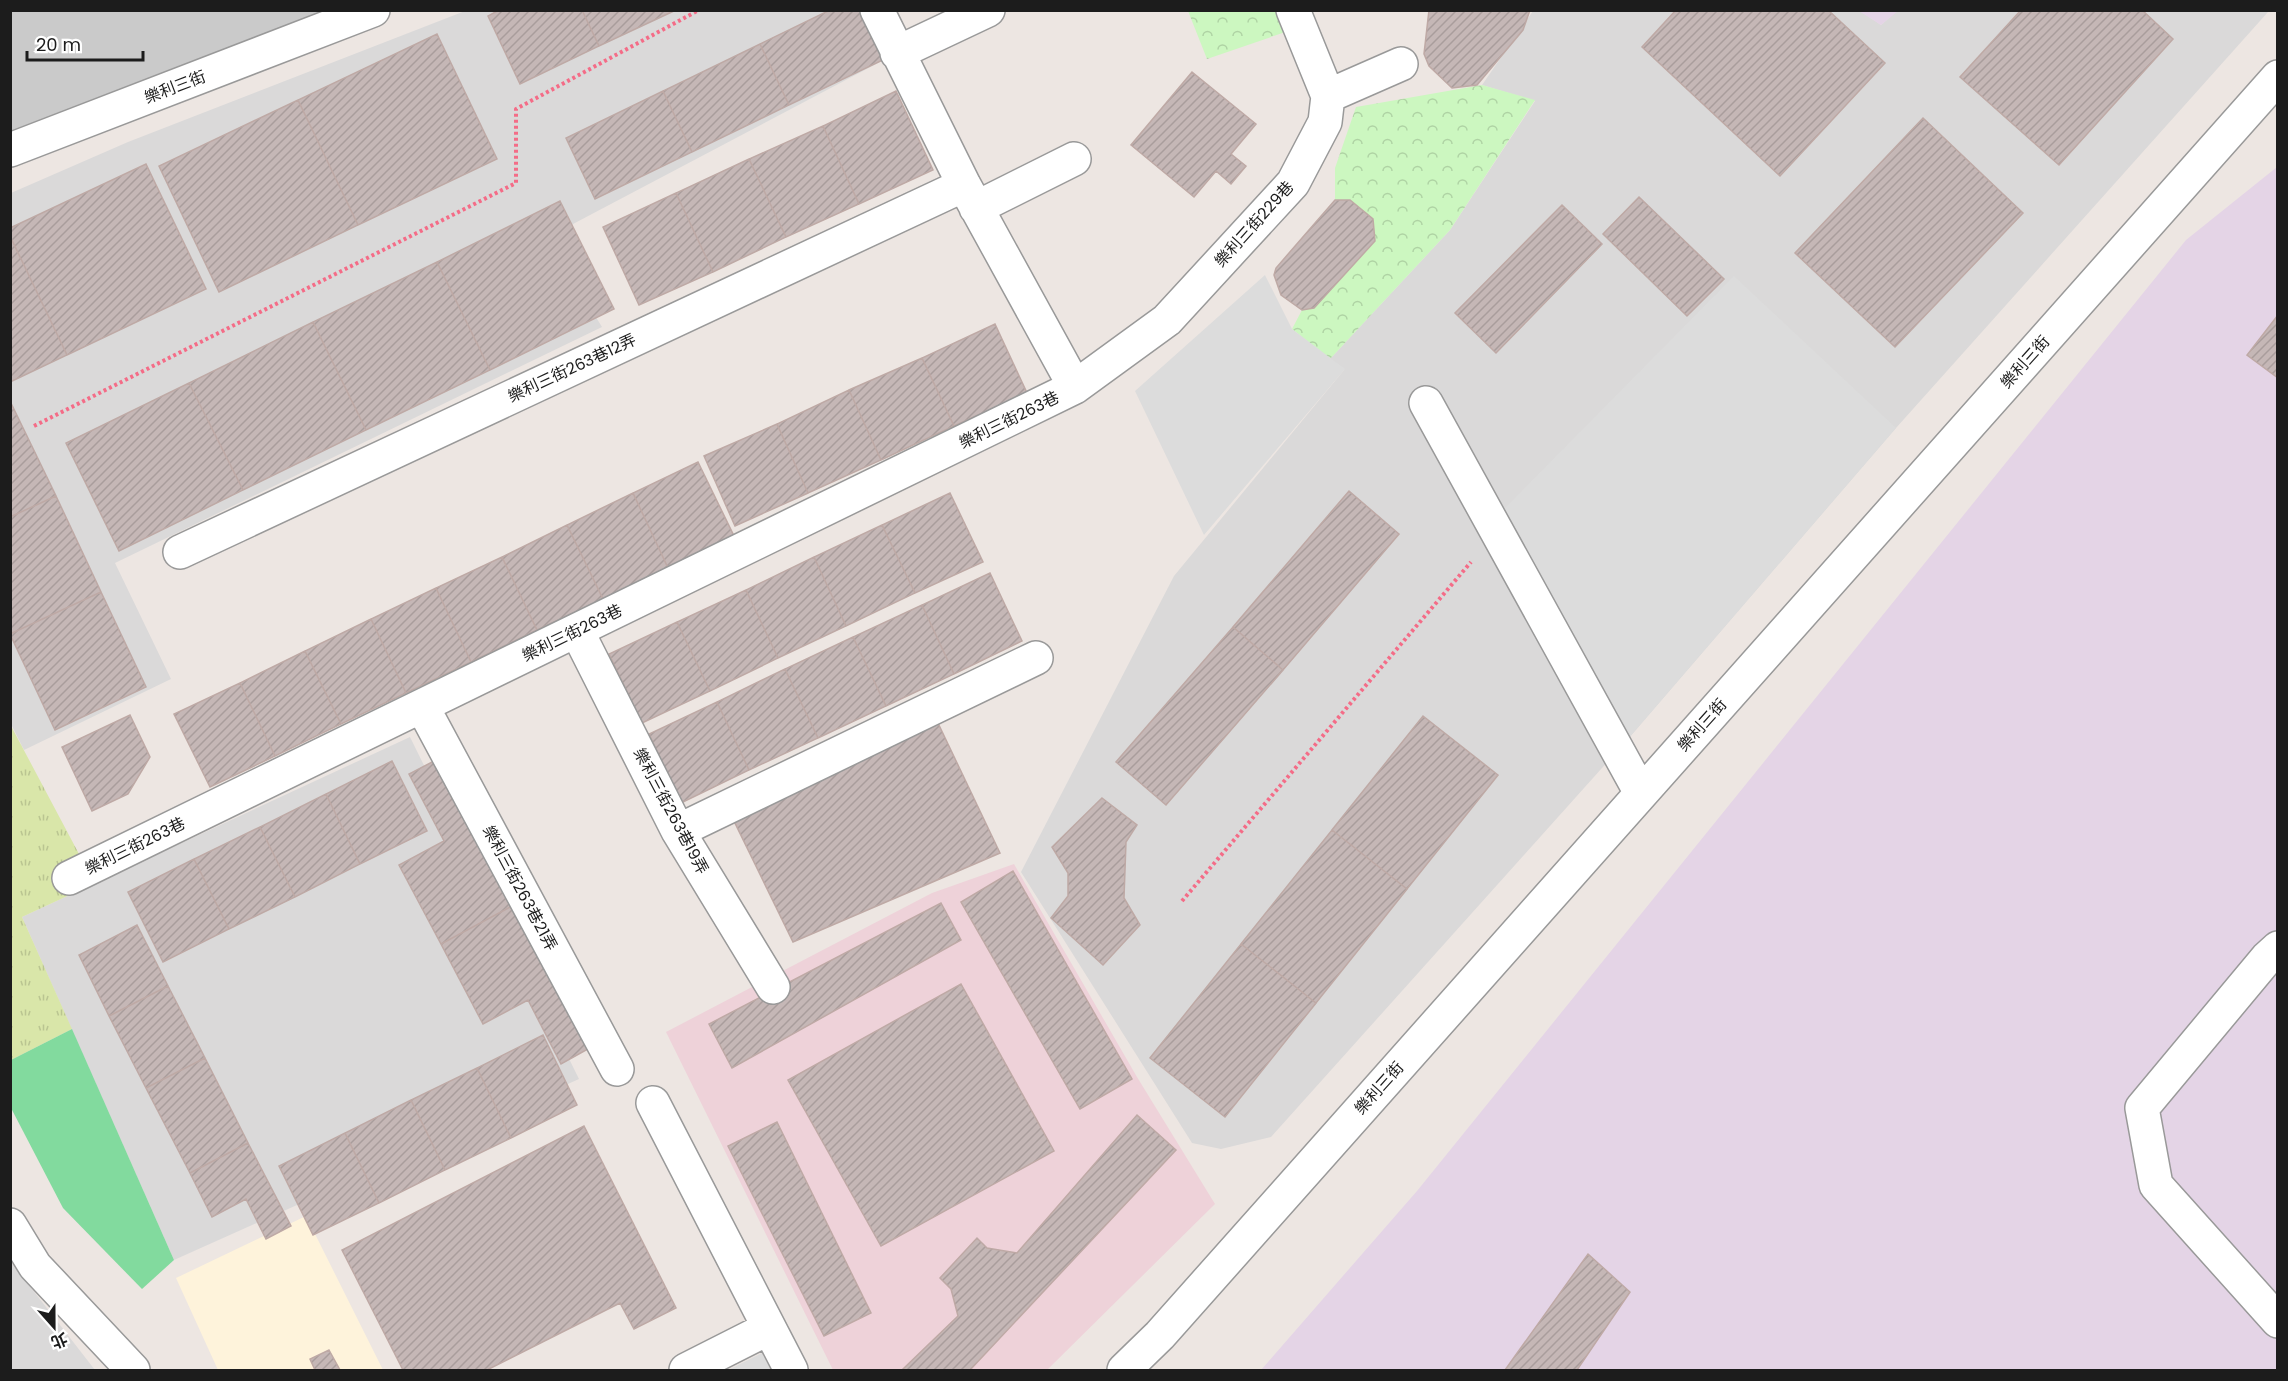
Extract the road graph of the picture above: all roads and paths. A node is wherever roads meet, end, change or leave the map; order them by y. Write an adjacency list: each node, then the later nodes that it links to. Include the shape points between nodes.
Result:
1 (373, 10): 10 (street, 樂利三街)
2 (699, 10): 15 (path, via 516,109 516,183)
3 (877, 10): 6 (street)
4 (988, 10): 6 (street)
5 (1293, 10): 9 (street)
6 (897, 52): 12 (street)
7 (1401, 64): 9 (street)
8 (2277, 77): 21 (street, 樂利三街)
9 (1328, 96): 13 (street, 樂利三街229巷, via 1325,122 1293,183 1167,320)
10 (10, 150)
11 (1074, 159): 12 (street, 樂利三街263巷12弄)
12 (970, 196): 13 (street); 17 (street, 樂利三街263巷12弄)
13 (1075, 387): 18 (street, 樂利三街263巷)
14 (1426, 403): 16 (street)
15 (34, 426)
16 (1497, 532): 21 (street); 24 (path)
17 (180, 552)
18 (577, 631): 20 (street, 樂利三街263巷); 22 (street, 樂利三街263巷19弄)
19 (1036, 658): 22 (street)
20 (422, 706): 23 (street, 樂利三街263巷); 27 (street, 樂利三街263巷21弄)
21 (1641, 793): 35 (street, 樂利三街)
22 (678, 831): 26 (street, 樂利三街263巷19弄)
23 (69, 878)
24 (1182, 901)
25 (2277, 948): 30 (street, via 2142,1108 2156,1185)
26 (772, 987)
27 (617, 1070)
28 (653, 1103): 31 (street)
29 (10, 1225): 32 (street, via 35,1266)
30 (2277, 1321)
31 (769, 1328): 33 (street); 34 (street)
32 (133, 1371)
33 (686, 1371)
34 (791, 1371)
35 (1124, 1371)

